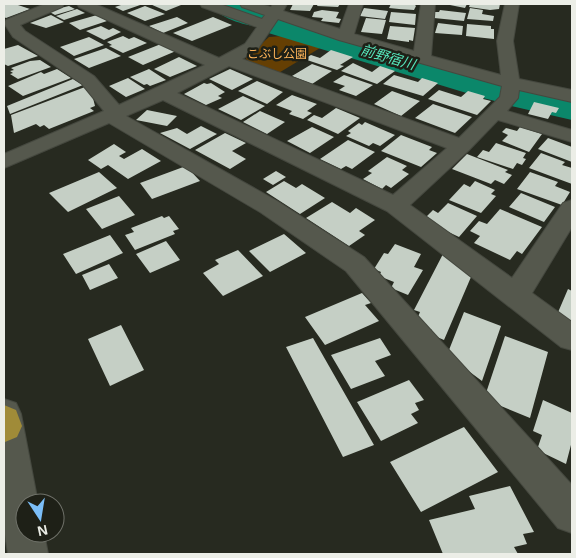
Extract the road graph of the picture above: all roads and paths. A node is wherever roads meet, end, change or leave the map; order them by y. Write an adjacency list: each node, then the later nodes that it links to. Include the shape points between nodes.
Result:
1 (57, 4): 15 (street, via 11,23 19,34 88,80)
2 (84, 4): 11 (street)
3 (207, 4): 8 (street)
4 (247, 4): 8 (street)
5 (356, 4): 9 (street)
6 (428, 4): 10 (street)
7 (512, 4): 12 (street, via 505,41)
8 (273, 14): 9 (street); 11 (street, via 251,46); 12 (street)
9 (345, 37): 10 (street)
10 (422, 58): 12 (street)
11 (224, 62): 13 (street); 18 (street)
12 (510, 91): 14 (street); 16 (street)
13 (163, 92): 15 (street); 20 (street)
14 (572, 96)
15 (116, 113): 19 (street); 25 (street, via 117,120 217,176 329,244 355,264)
16 (494, 113): 17 (street); 18 (street)
17 (572, 136)
18 (462, 146): 20 (street)
19 (4, 162)
20 (395, 206): 22 (street)
21 (572, 208): 22 (street)
22 (515, 296): 23 (street)
23 (572, 338)
24 (4, 420): 26 (street)
25 (572, 514)
26 (28, 554)

